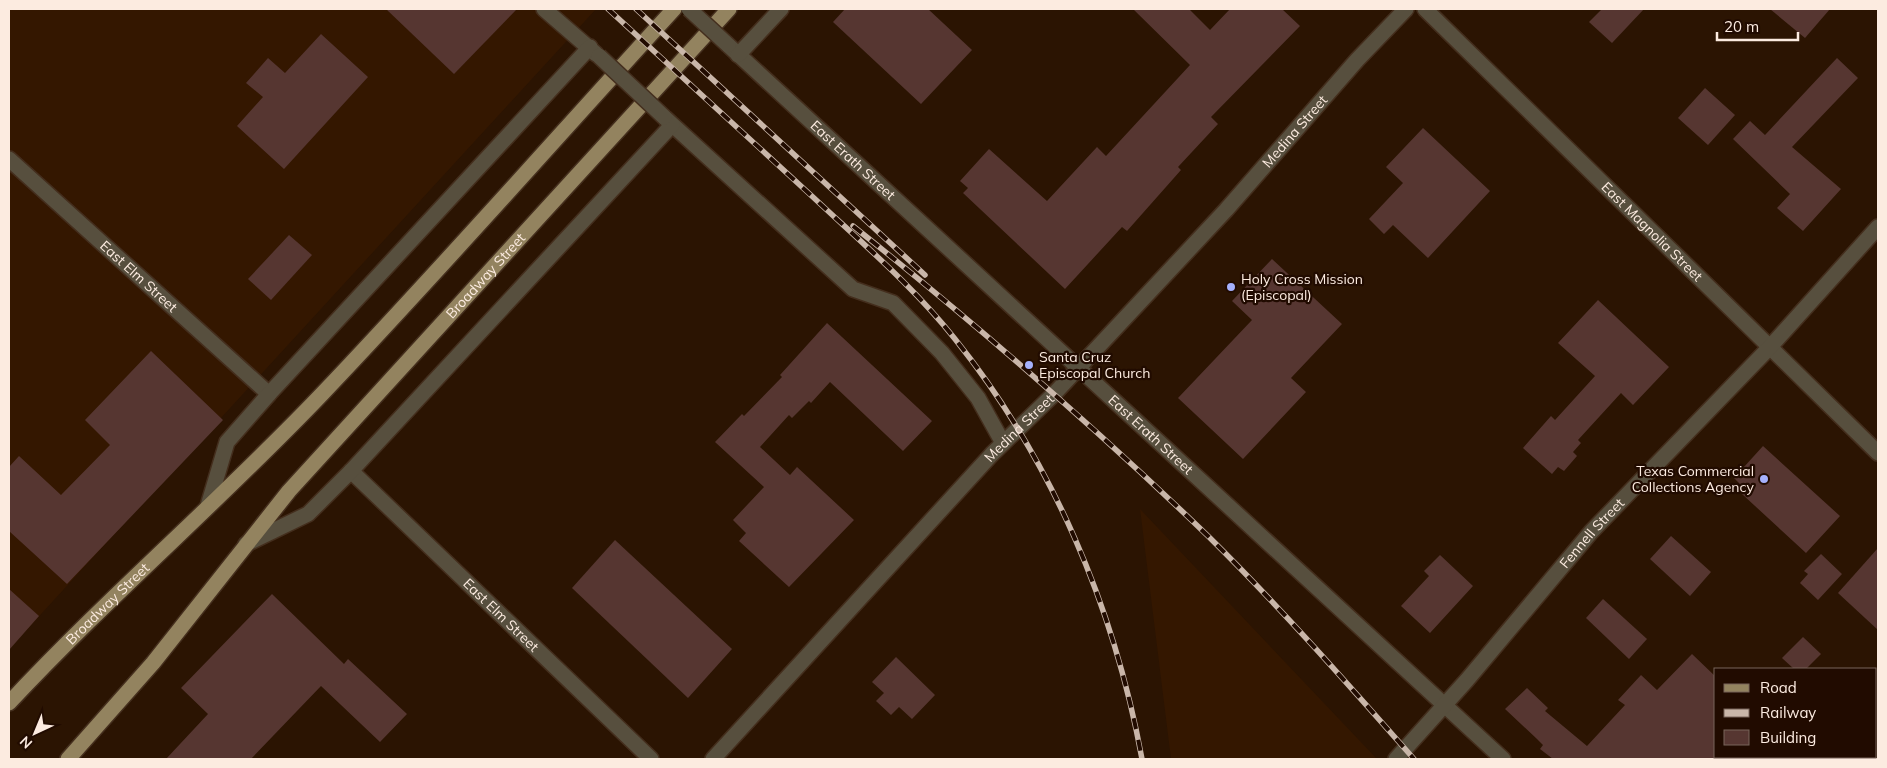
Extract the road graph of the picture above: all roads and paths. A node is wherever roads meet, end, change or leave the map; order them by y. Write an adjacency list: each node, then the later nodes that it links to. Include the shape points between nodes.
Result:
1 (544, 9): 9 (street)
2 (674, 9): 19 (main road, Broadway Street, via 322,394)
3 (689, 9): 8 (street, East Erath Street, bridge)
4 (729, 9): 20 (main road, Broadway Street, via 350,421)
5 (781, 9): 8 (street)
6 (1406, 9): 14 (street, Medina Street)
7 (1425, 9): 13 (street, East Magnolia Street)
8 (733, 50): 14 (street, East Erath Street)
9 (594, 52): 10 (street, bridge); 15 (street, Broadway Street)
10 (668, 121): 16 (street, via 853,289 893,303 942,352 978,398); 18 (street, Broadway Street)
11 (9, 159): 15 (street, East Elm Street)
12 (1878, 227): 13 (street, Fennell Street)
13 (1770, 347): 17 (street, East Magnolia Street); 22 (street, Fennell Street, via 1591,532)
14 (1078, 369): 16 (street, Medina Street); 22 (street, East Erath Street)
15 (269, 394): 19 (street, Broadway Street, via 227,442)
16 (1003, 443): 25 (street, Medina Street)
17 (1878, 453)
18 (351, 471): 20 (street, Broadway Street, via 308,514); 24 (street, East Elm Street)
19 (208, 506): 21 (main road, Broadway Street, via 101,608)
20 (244, 545): 23 (main road, Broadway Street, via 153,663)
21 (9, 703)
22 (1445, 705): 26 (street, Fennell Street); 27 (street, East Erath Street)
23 (68, 759)
24 (651, 759)
25 (713, 759)
26 (1396, 759)
27 (1503, 759)

